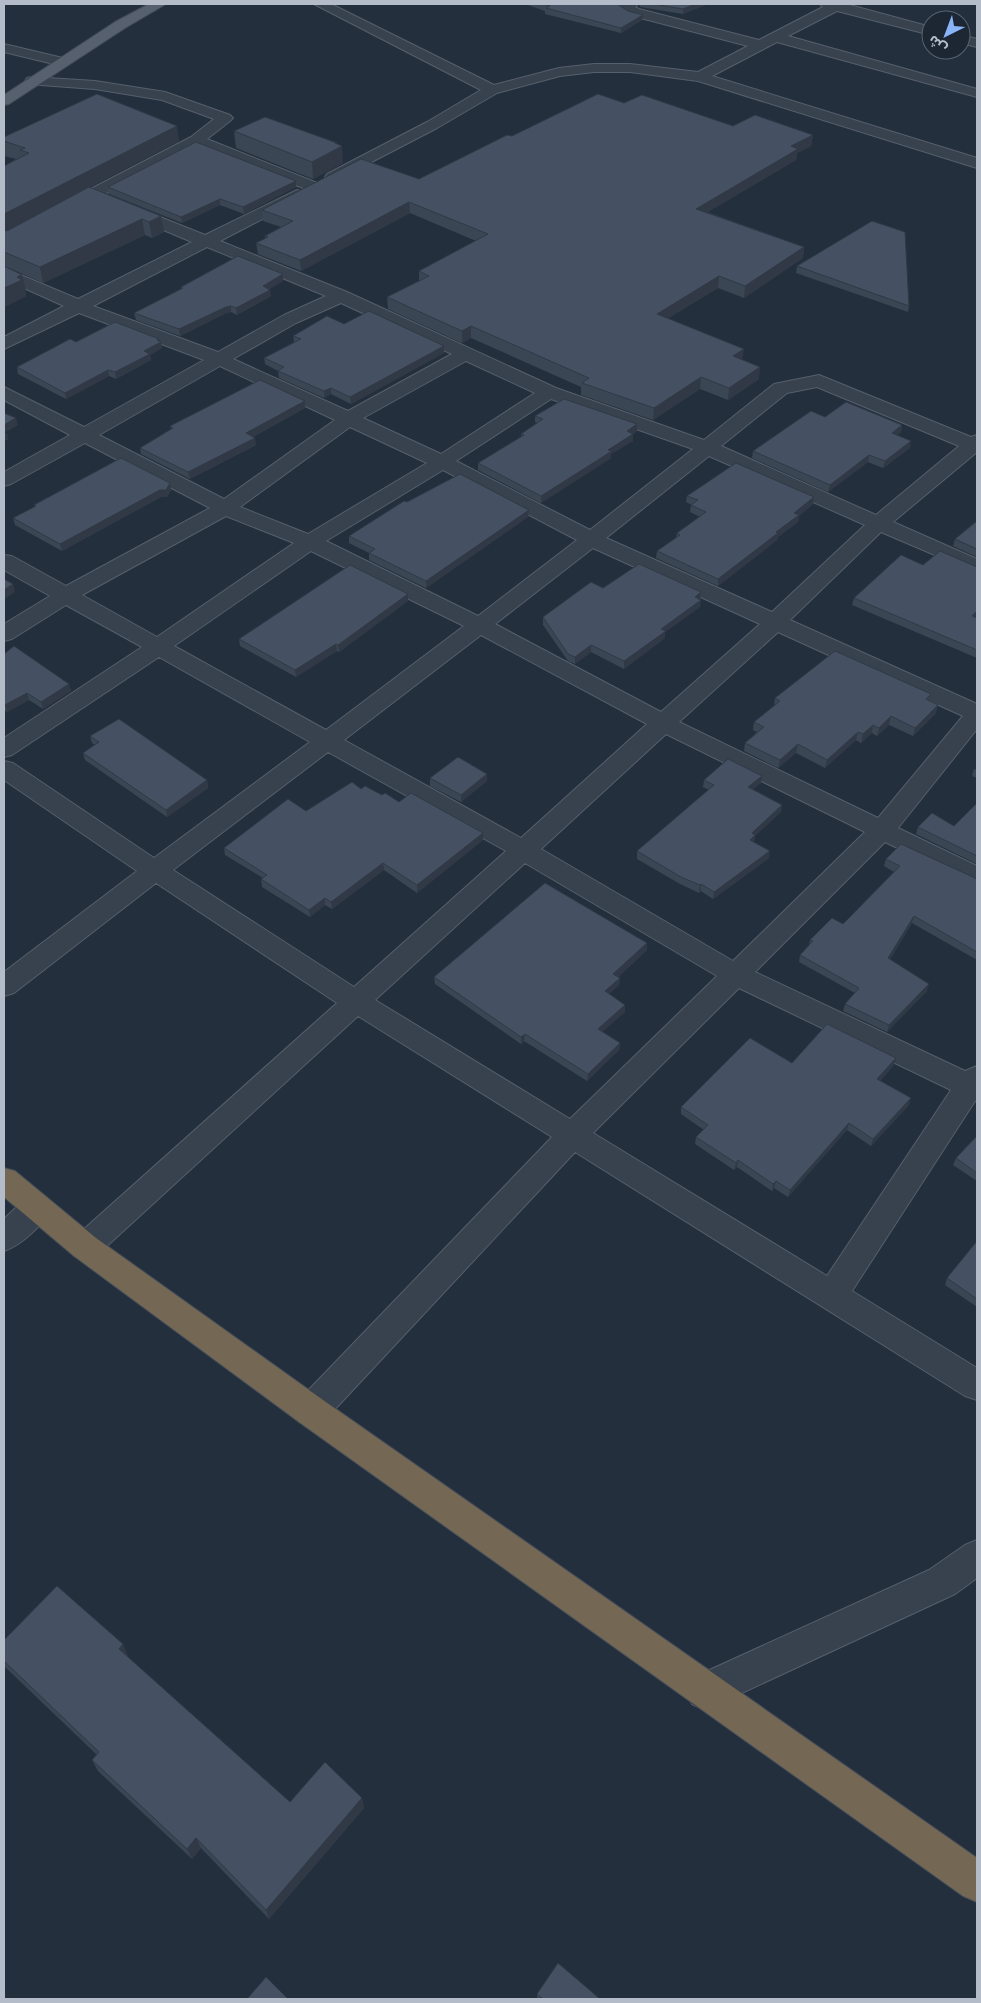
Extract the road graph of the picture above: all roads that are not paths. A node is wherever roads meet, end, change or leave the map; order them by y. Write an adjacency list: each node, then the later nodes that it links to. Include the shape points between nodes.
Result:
1 (159, 4): 9 (main road)
2 (321, 4): 12 (street)
3 (631, 4): 7 (street, via 625,8)
4 (833, 5): 5 (street); 6 (street)
5 (921, 28)
6 (775, 37): 7 (street); 13 (street)
7 (760, 45): 10 (street)
8 (4, 48): 9 (street)
9 (62, 62): 11 (main road)
10 (700, 77): 12 (street, via 630,68 594,68 559,72); 17 (street)
11 (32, 81): 14 (main road); 15 (street, via 96,85 165,96 225,118)
12 (492, 90): 19 (street)
13 (977, 94)
14 (4, 101)
15 (196, 140): 19 (street); 20 (street)
16 (970, 146): 17 (street)
17 (956, 156): 18 (street)
18 (977, 163)
19 (314, 187): 22 (street)
20 (92, 195): 21 (street); 22 (street)
21 (4, 241)
22 (206, 241): 24 (street); 25 (street)
23 (4, 274): 25 (street)
24 (341, 296): 27 (street); 28 (street, via 290,319)
25 (78, 306): 26 (street); 28 (street)
26 (4, 344)
27 (467, 353): 29 (street); 31 (street)
28 (219, 360): 31 (street); 32 (street)
29 (549, 392): 34 (street); 35 (street)
30 (4, 393): 32 (street)
31 (348, 419): 35 (street); 37 (street)
32 (84, 433): 36 (street); 37 (street)
33 (976, 444): 34 (street, via 819,381 781,388); 38 (street)
34 (708, 448): 38 (street); 39 (street)
35 (442, 462): 39 (street); 40 (street)
36 (4, 480)
37 (225, 508): 40 (street); 43 (street)
38 (878, 524): 42 (street); 44 (street)
39 (591, 539): 44 (street); 45 (street)
40 (310, 542): 45 (street); 47 (street)
41 (4, 561): 43 (street)
42 (977, 567)
43 (66, 595): 46 (street); 47 (street)
44 (774, 623): 48 (street); 49 (street)
45 (482, 626): 49 (street); 50 (street)
46 (4, 634)
47 (158, 647): 50 (street); 51 (street)
48 (977, 713): 53 (street)
49 (663, 723): 53 (street); 54 (street)
50 (325, 740): 54 (street); 55 (street)
51 (4, 749)
52 (4, 769): 55 (street)
53 (882, 830): 56 (street); 57 (street)
54 (523, 850): 57 (street); 59 (street)
55 (154, 870): 58 (street); 59 (street)
56 (977, 877)
57 (734, 974): 60 (street); 61 (street)
58 (4, 986)
59 (355, 1001): 61 (street); 65 (street)
60 (975, 1084): 66 (street)
61 (572, 1136): 66 (street); 68 (street)
62 (4, 1180): 63 (highway)
63 (36, 1208): 64 (street); 65 (highway)
64 (4, 1238)
65 (85, 1247): 68 (highway)
66 (832, 1295): 67 (street)
67 (977, 1386)
68 (311, 1411): 70 (highway)
69 (977, 1557): 70 (street, via 942,1582)
70 (705, 1691): 71 (highway)
71 (977, 1882)

